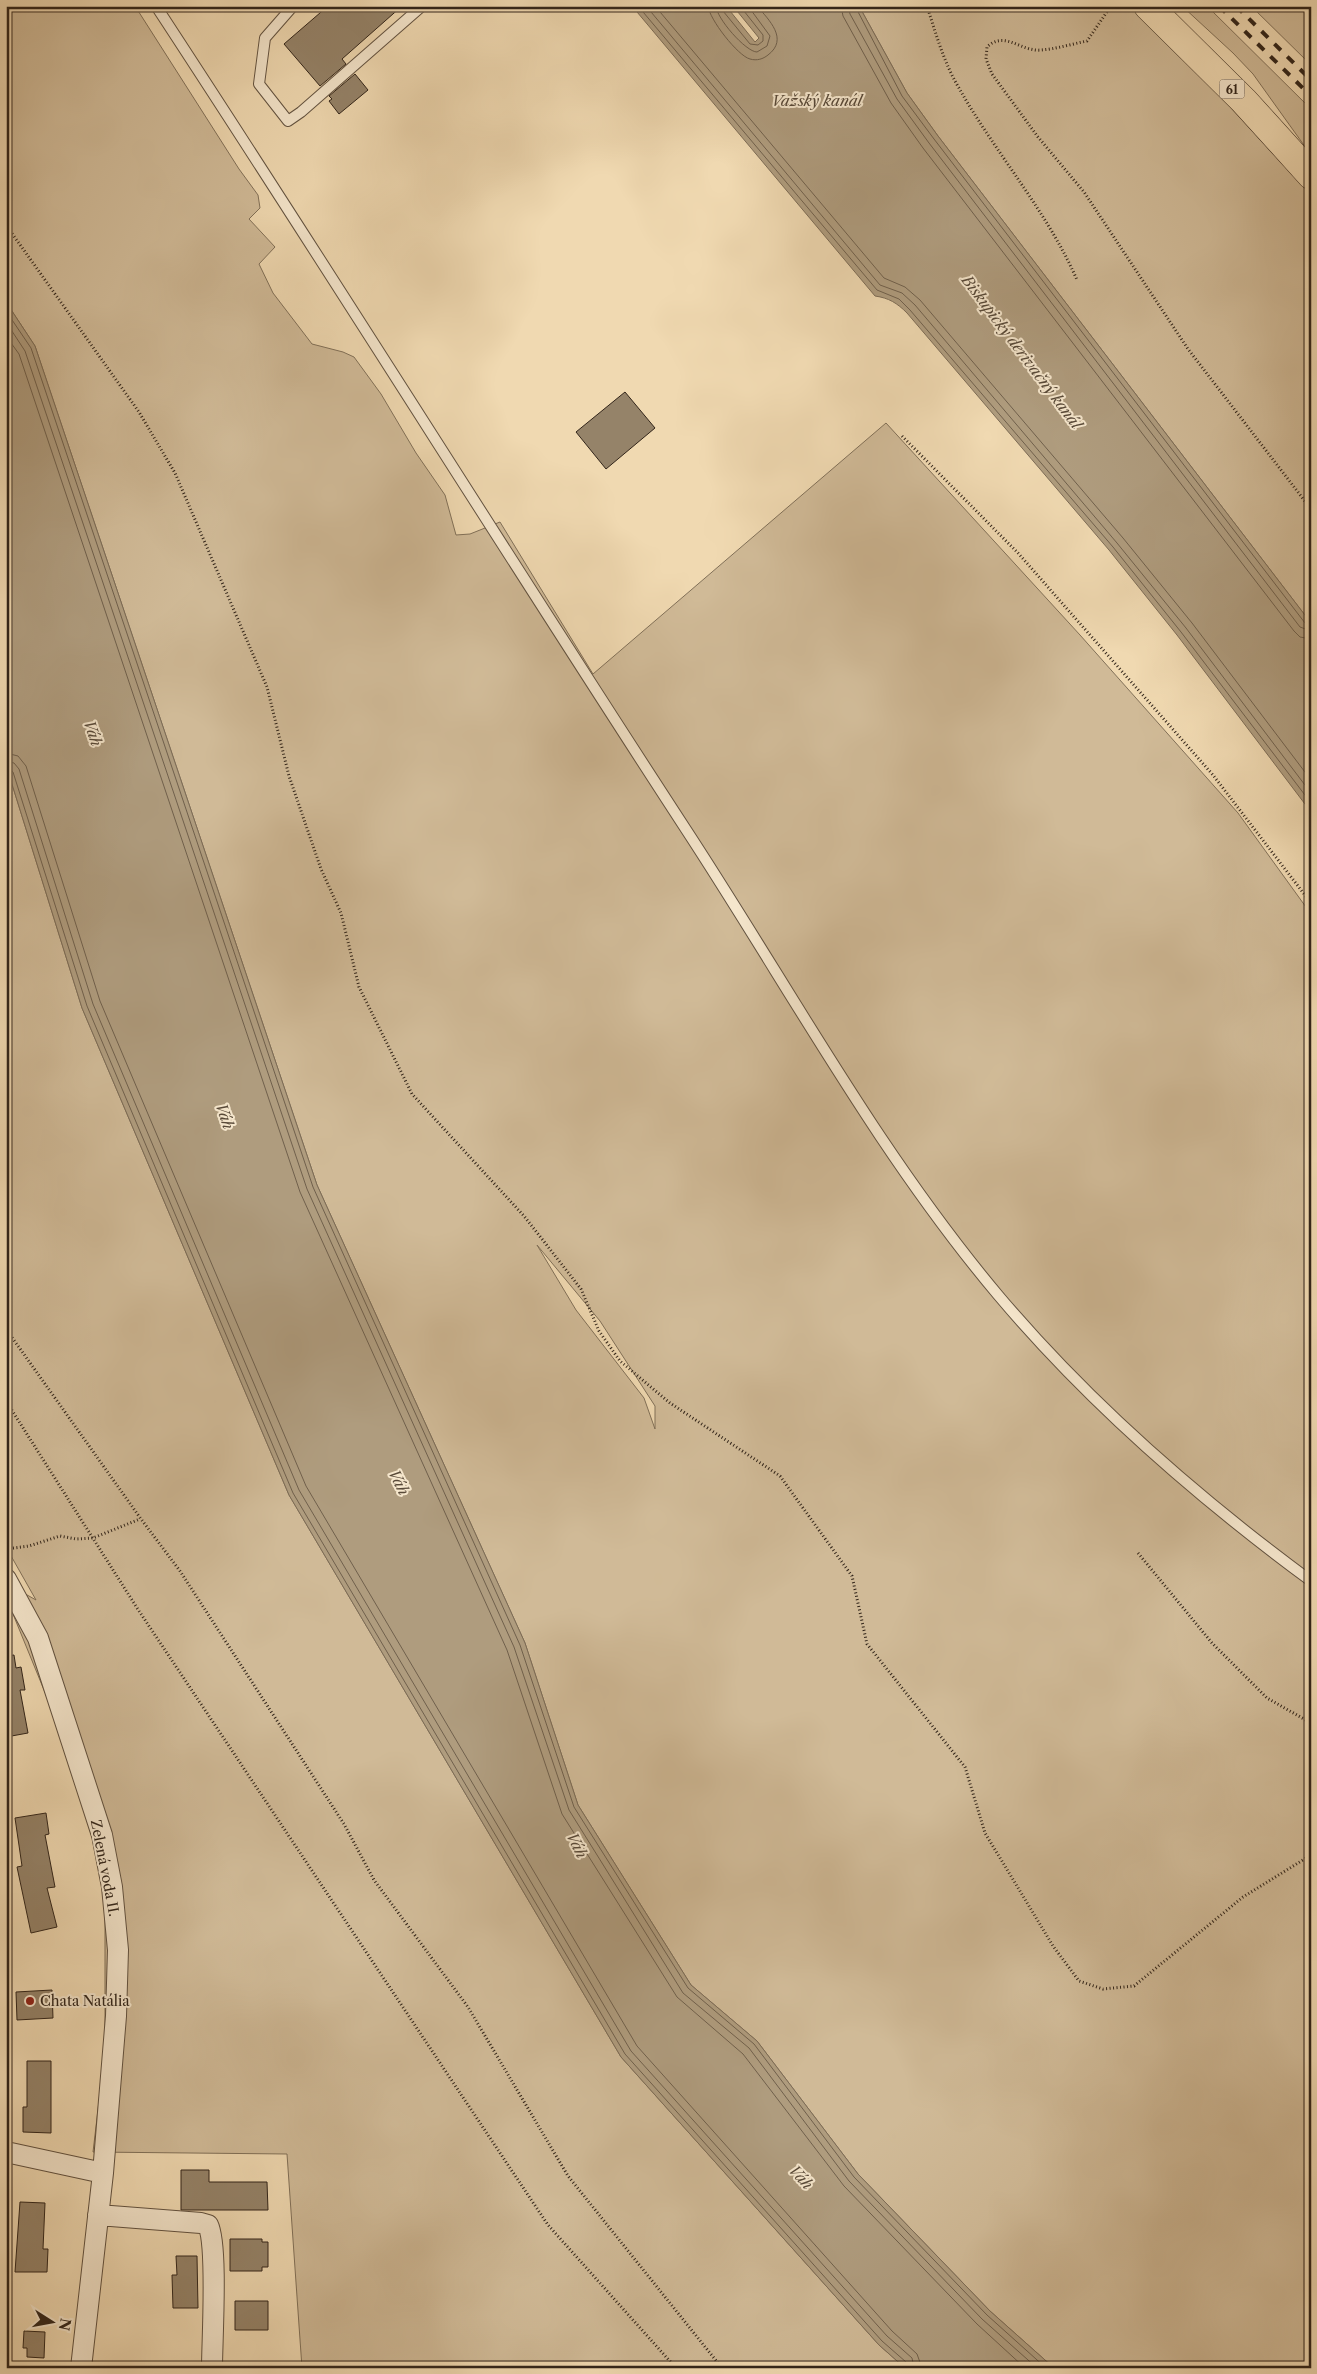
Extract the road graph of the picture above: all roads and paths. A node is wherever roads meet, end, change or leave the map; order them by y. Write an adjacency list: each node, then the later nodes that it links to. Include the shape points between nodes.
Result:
1 (156, 6): 20 (lane, via 736,906 864,1113 944,1227 999,1296 1117,1420 1223,1513)
2 (294, 6): 3 (lane, via 265,38 259,84 288,121)
3 (422, 6)
4 (927, 6): 9 (path, via 943,56 958,88 1063,248)
5 (1111, 6): 11 (path, via 1087,41 1039,51 1002,39 987,47 986,59 992,74 1038,137 1084,192 1188,349)
6 (1148, 6): 7 (main road, 61, via 1238,95)
7 (1311, 175)
8 (6, 225): 22 (path, via 139,412 175,473 266,688 289,776 321,869 342,913 360,987 412,1094 524,1216 581,1290 600,1331 620,1361 670,1404 780,1476 852,1576 867,1644 965,1767 985,1834 1053,1946 1079,1981 1103,1989 1134,1986 1243,1897)
9 (1078, 280)
10 (902, 436): 12 (path, via 1018,553 1193,753)
11 (1311, 509)
12 (1311, 903)
13 (6, 1330): 15 (path)
14 (6, 1400): 16 (path)
15 (140, 1519): 16 (path); 29 (path, via 180,1571 302,1759 344,1824 374,1880 468,2007 568,2176)
16 (93, 1538): 17 (path, via 60,1536); 28 (path, via 548,2225)
17 (6, 1549)
18 (1138, 1553): 21 (path, via 1212,1643 1267,1698)
19 (6, 1579): 24 (street, Zelená voda II., via 38,1638 102,1835 112,1887 118,1950 117,1997)
20 (1311, 1581)
21 (1311, 1723)
22 (1311, 1854)
23 (6, 2152): 24 (street)
24 (103, 2173): 25 (street, Zelená voda II.)
25 (98, 2215): 26 (street, Zelená voda II.); 27 (street, via 208,2225 212,2266)
26 (80, 2368)
27 (212, 2368)
28 (676, 2368)
29 (722, 2368)

